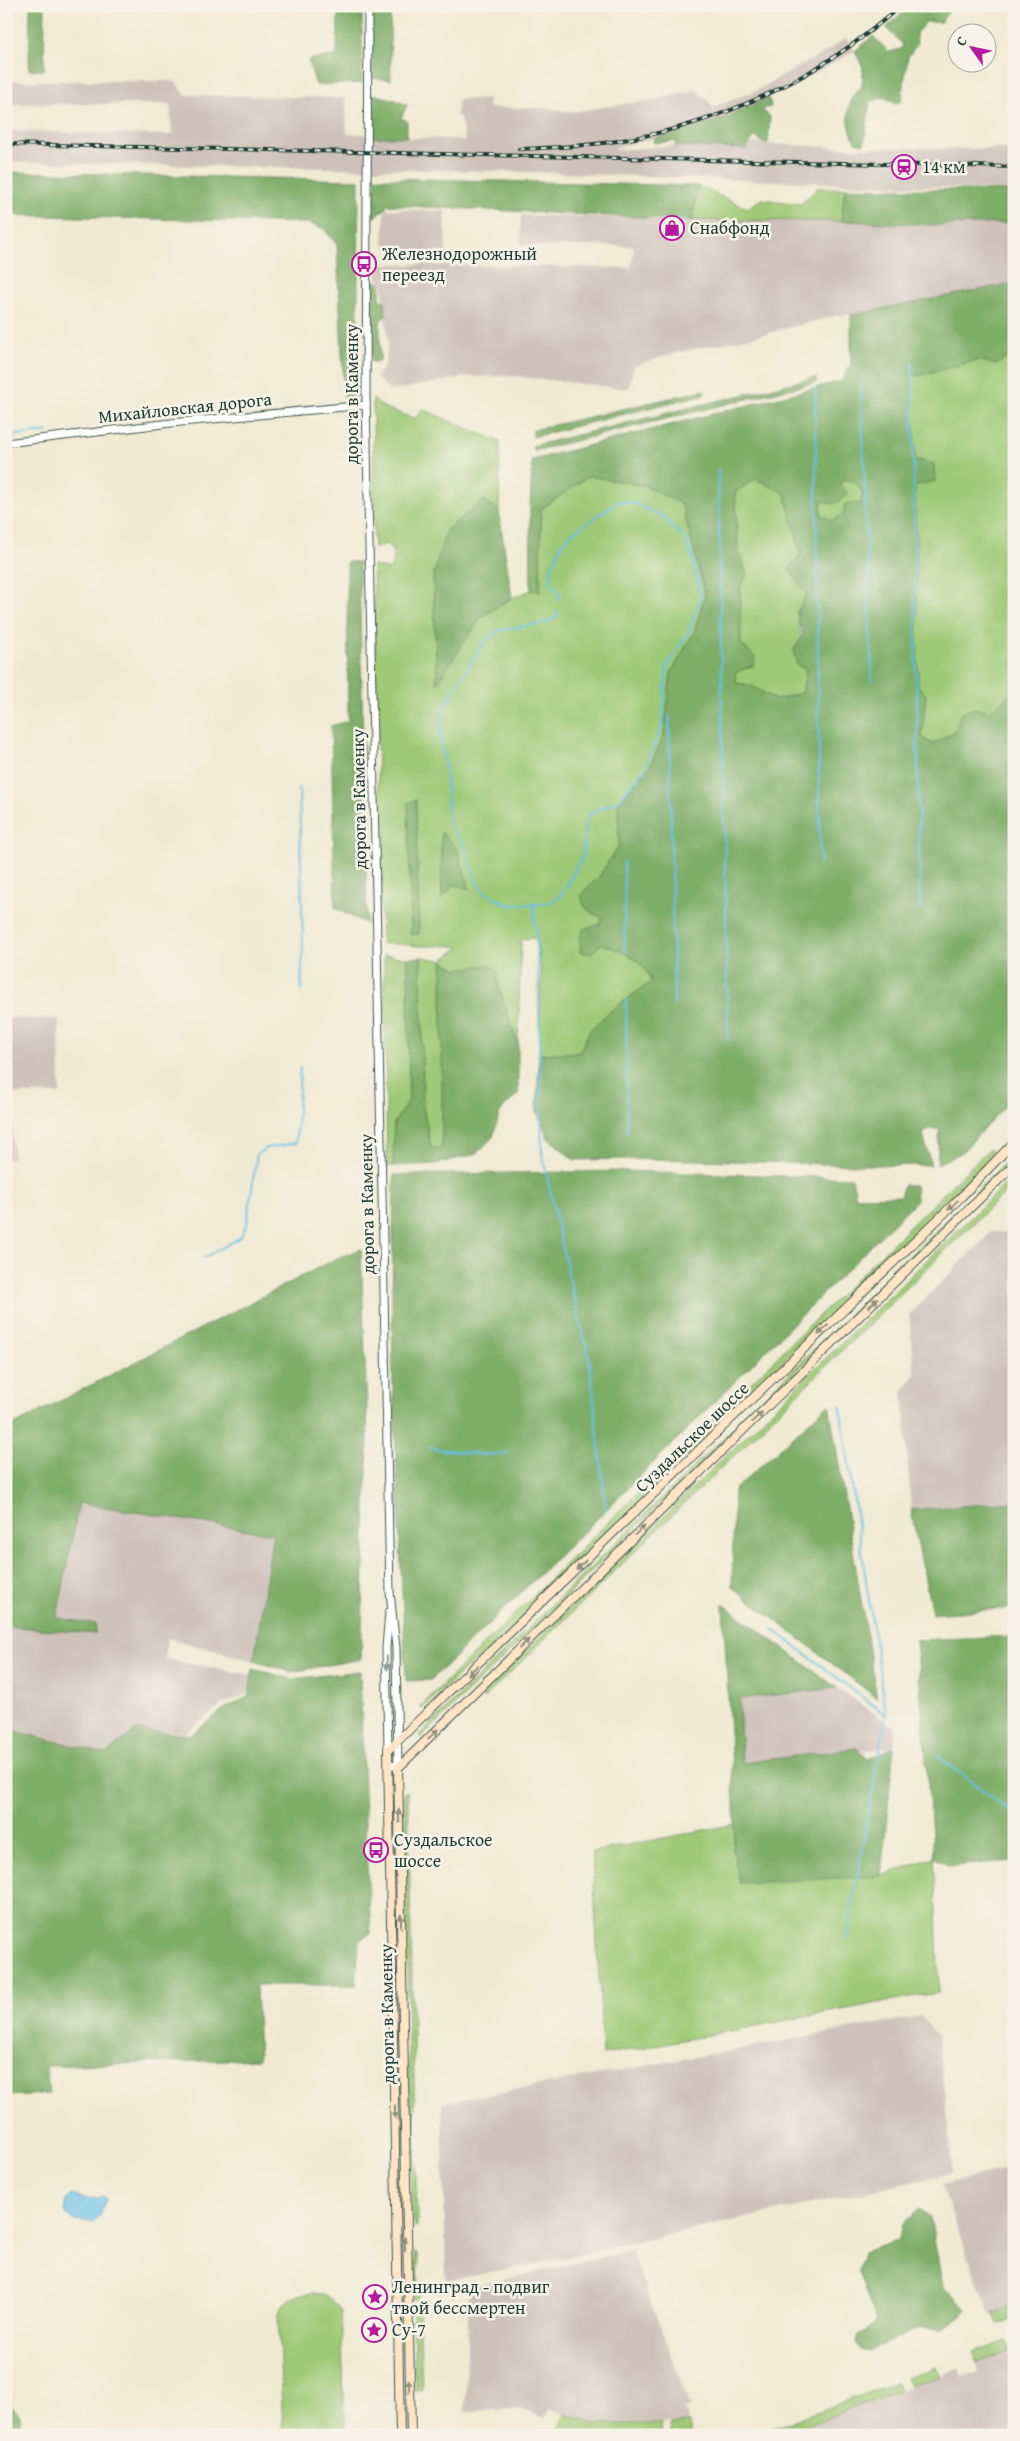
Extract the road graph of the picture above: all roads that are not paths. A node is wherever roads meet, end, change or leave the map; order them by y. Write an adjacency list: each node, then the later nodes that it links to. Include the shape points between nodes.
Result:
1 (368, 6): 2 (street, дорога в Каменку)
2 (366, 405): 3 (street, Михайловская дорога); 6 (street, дорога в Каменку)
3 (6, 442)
4 (1014, 1142): 7 (main road, Суздальское шоссе, one-way to 7)
5 (1014, 1165): 10 (main road, Суздальское шоссе, one-way to 5)
6 (390, 1592): 7 (street, дорога в Каменку, via 396,1648); 8 (street, дорога в Каменку, one-way to 8, via 386,1648)
7 (398, 1742): 8 (main road, Суздальское шоссе); 10 (street, дорога в Каменку)
8 (388, 1750): 9 (main road, дорога в Каменку)
9 (389, 1763): 10 (street); 11 (main road, дорога в Каменку, one-way to 11)
10 (398, 1768): 12 (main road, дорога в Каменку, one-way to 10)
11 (400, 2435)
12 (410, 2435)

